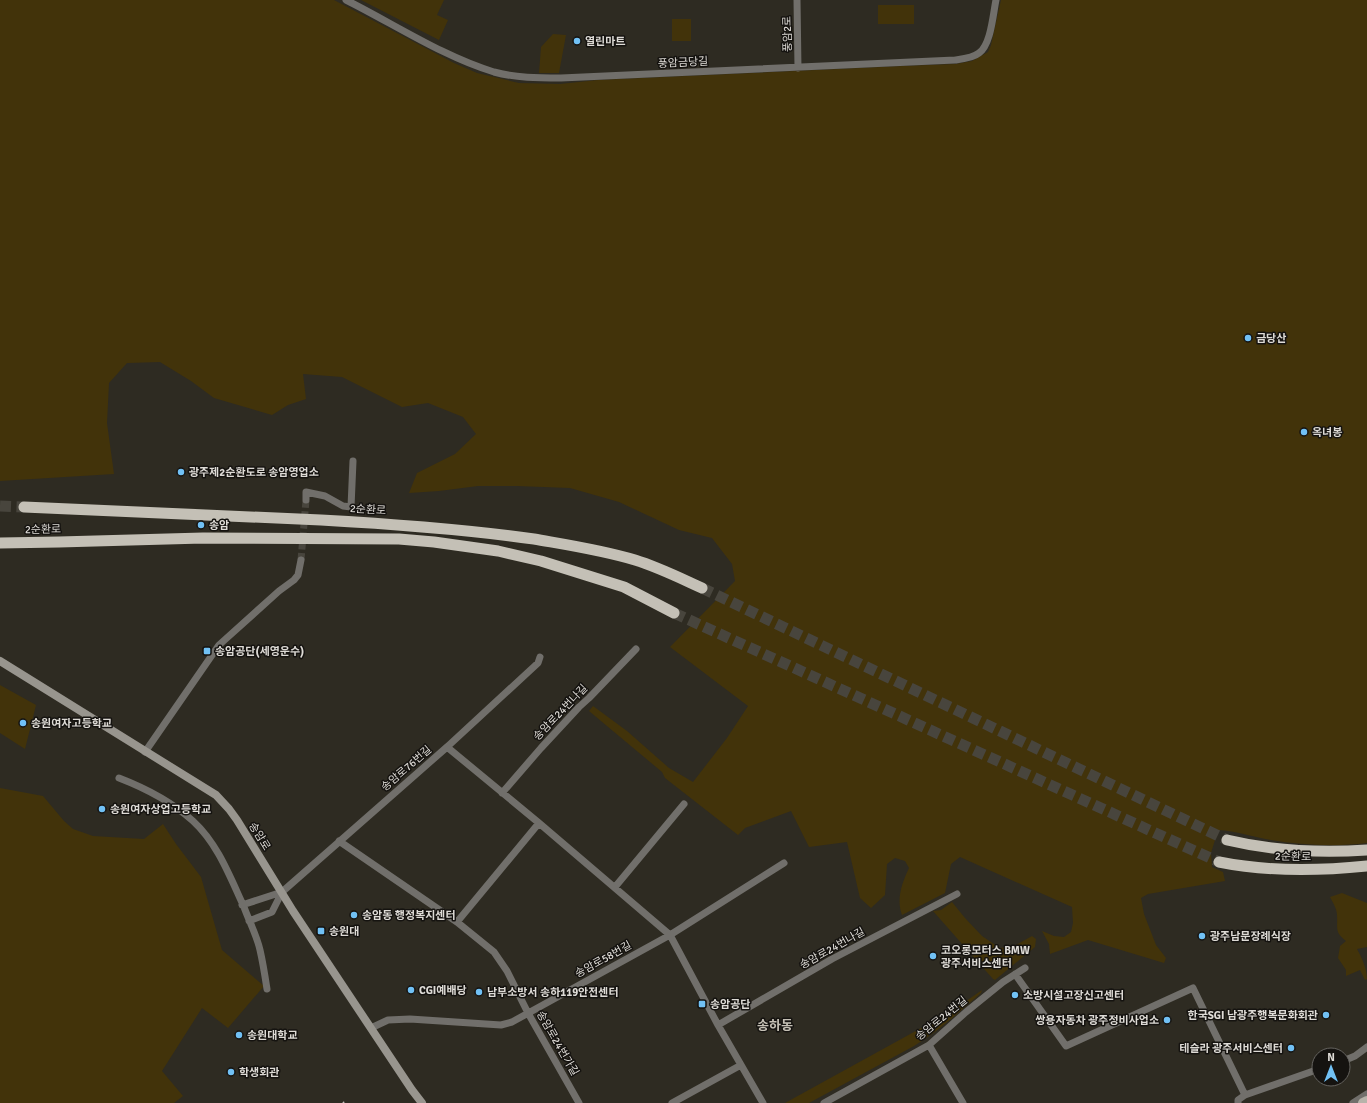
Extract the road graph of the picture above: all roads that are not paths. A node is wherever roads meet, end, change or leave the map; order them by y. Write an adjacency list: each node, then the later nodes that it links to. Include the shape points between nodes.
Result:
1 (346, 0): 4 (street, 풍암금당길, via 448,54 476,66 509,75 561,78)
2 (797, 0): 4 (street, 풍암2로)
3 (996, 0): 4 (street, 풍암금당길, via 985,48 971,57)
4 (798, 68)
5 (353, 461): 6 (street, via 351,507 343,506 325,496 306,492)
6 (306, 500)
7 (24, 507): 10 (highway, 2순환로, via 406,524 512,536 595,550 635,560)
8 (0, 543): 11 (highway, 2순환로, via 203,538 399,539 434,542 498,551 541,561 624,587)
9 (300, 560): 16 (street, via 298,575 294,580 219,645)
10 (702, 588)
11 (674, 613)
12 (636, 649): 18 (street, 송암로24번나길, via 579,707)
13 (540, 658): 15 (street, 송암로76번길, via 538,663)
14 (0, 661): 16 (main road, 송암로)
15 (446, 747): 18 (street); 22 (street, 송암로76번길)
16 (145, 752): 28 (main road, 송암로, via 202,785 220,800 237,820)
17 (119, 778): 30 (street, via 138,785 169,803 193,821 221,857)
18 (502, 793): 20 (street)
19 (684, 804): 27 (street)
20 (539, 823): 27 (street); 32 (street)
21 (1227, 840): 23 (highway, 2순환로, via 1290,850)
22 (339, 842): 28 (street, 송암로76번길); 32 (street, 송암로24번가길)
23 (1367, 850)
24 (1219, 862): 26 (highway, 2순환로, via 1284,870)
25 (784, 863): 33 (street, 송암로58번길)
26 (1367, 866)
27 (615, 887): 33 (street)
28 (282, 892): 30 (street); 31 (street, via 272,912); 39 (main road, 송암로, via 292,911)
29 (958, 894): 38 (street, 송암로24번나길, via 832,959)
30 (242, 904): 31 (street)
31 (250, 921): 36 (street, via 260,949)
32 (457, 922): 37 (street, 송암로24번가길, via 494,952 507,971)
33 (670, 935): 37 (street, 송암로58번길); 38 (street)
34 (1025, 968): 35 (street, 송암로24번길)
35 (1015, 974): 40 (street, 송암로24번길); 46 (street, via 1066,1046 1193,988)
36 (267, 989)
37 (528, 1013): 39 (street, 송암로58번길, via 501,1025 410,1019 388,1020); 49 (street, 송암로24번가길)
38 (718, 1025): 43 (street)
39 (371, 1028): 48 (main road, 송암로)
40 (929, 1044): 52 (street, 송암로24번길); 53 (street)
41 (1367, 1047): 42 (street)
42 (1351, 1057)
43 (741, 1065): 50 (street); 51 (street)
44 (1311, 1073): 46 (street)
45 (1367, 1094): 55 (street)
46 (1245, 1096): 54 (street, via 1238,1100)
47 (1367, 1101): 56 (main road)
48 (422, 1103)
49 (580, 1103)
50 (672, 1103)
51 (763, 1103)
52 (824, 1103)
53 (962, 1103)
54 (1238, 1103)
55 (1353, 1103)
56 (1363, 1103)

